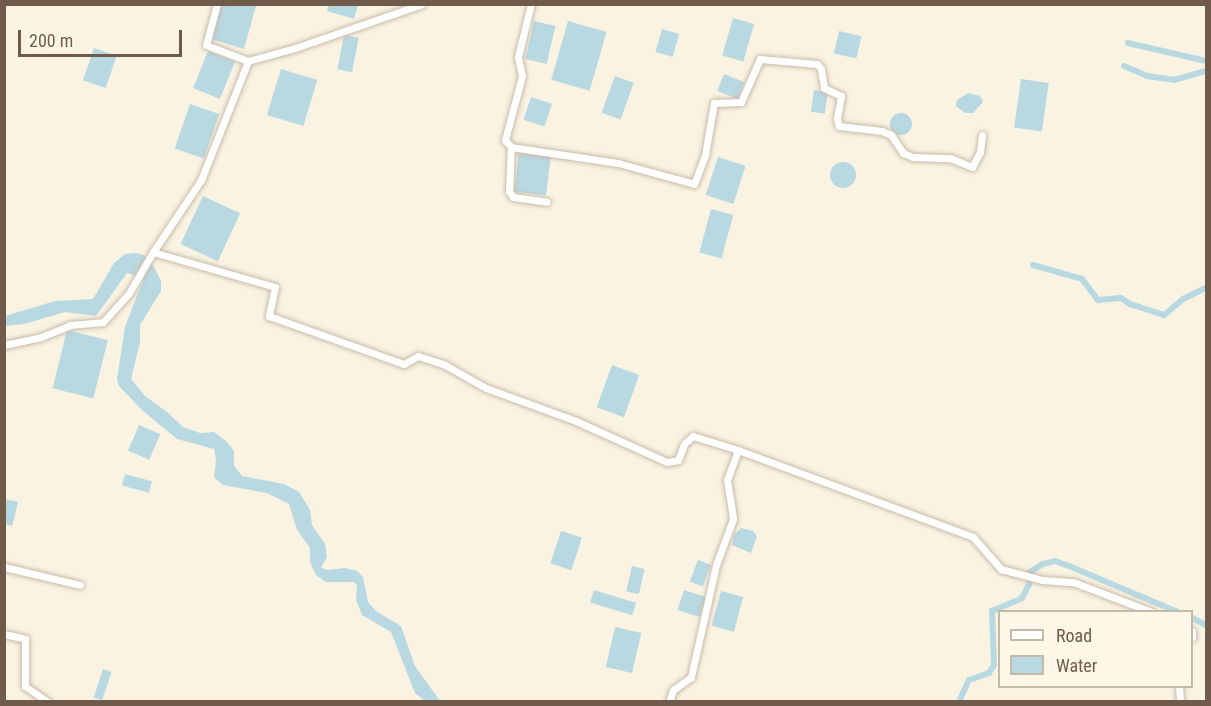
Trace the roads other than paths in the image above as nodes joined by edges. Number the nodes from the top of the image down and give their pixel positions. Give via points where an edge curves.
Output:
1 (217, 4) edge
2 (422, 4) edge
3 (531, 4) edge
4 (248, 61) junction
5 (982, 135) dead end
6 (511, 147) junction
7 (547, 202) dead end
8 (153, 252) junction
9 (4, 345) edge
10 (738, 450) junction
11 (5, 569) edge
12 (80, 585) dead end
13 (1147, 610) edge
14 (4, 634) edge
15 (48, 702) edge
16 (669, 702) edge

1 - 4 street via 206,45
2 - 4 street
3 - 6 street via 518,57 522,76 505,140
4 - 8 street via 201,180
5 - 6 street via 980,152 972,167 950,158 912,157 882,131 839,126 841,96 824,87 817,64 760,59 741,102 714,103 705,155 694,183 618,163
6 - 7 street via 509,191 513,197
8 - 9 street via 129,293 103,322 70,325 41,337
8 - 10 street via 276,287 268,316 404,364 418,356 445,365 486,388 576,421 667,462 678,460 684,444 693,436
10 - 13 street via 973,537 1001,569 1042,580 1074,582
10 - 16 street via 727,480 733,519 717,565 691,677 673,690
11 - 12 street
14 - 15 street via 25,639 25,686

